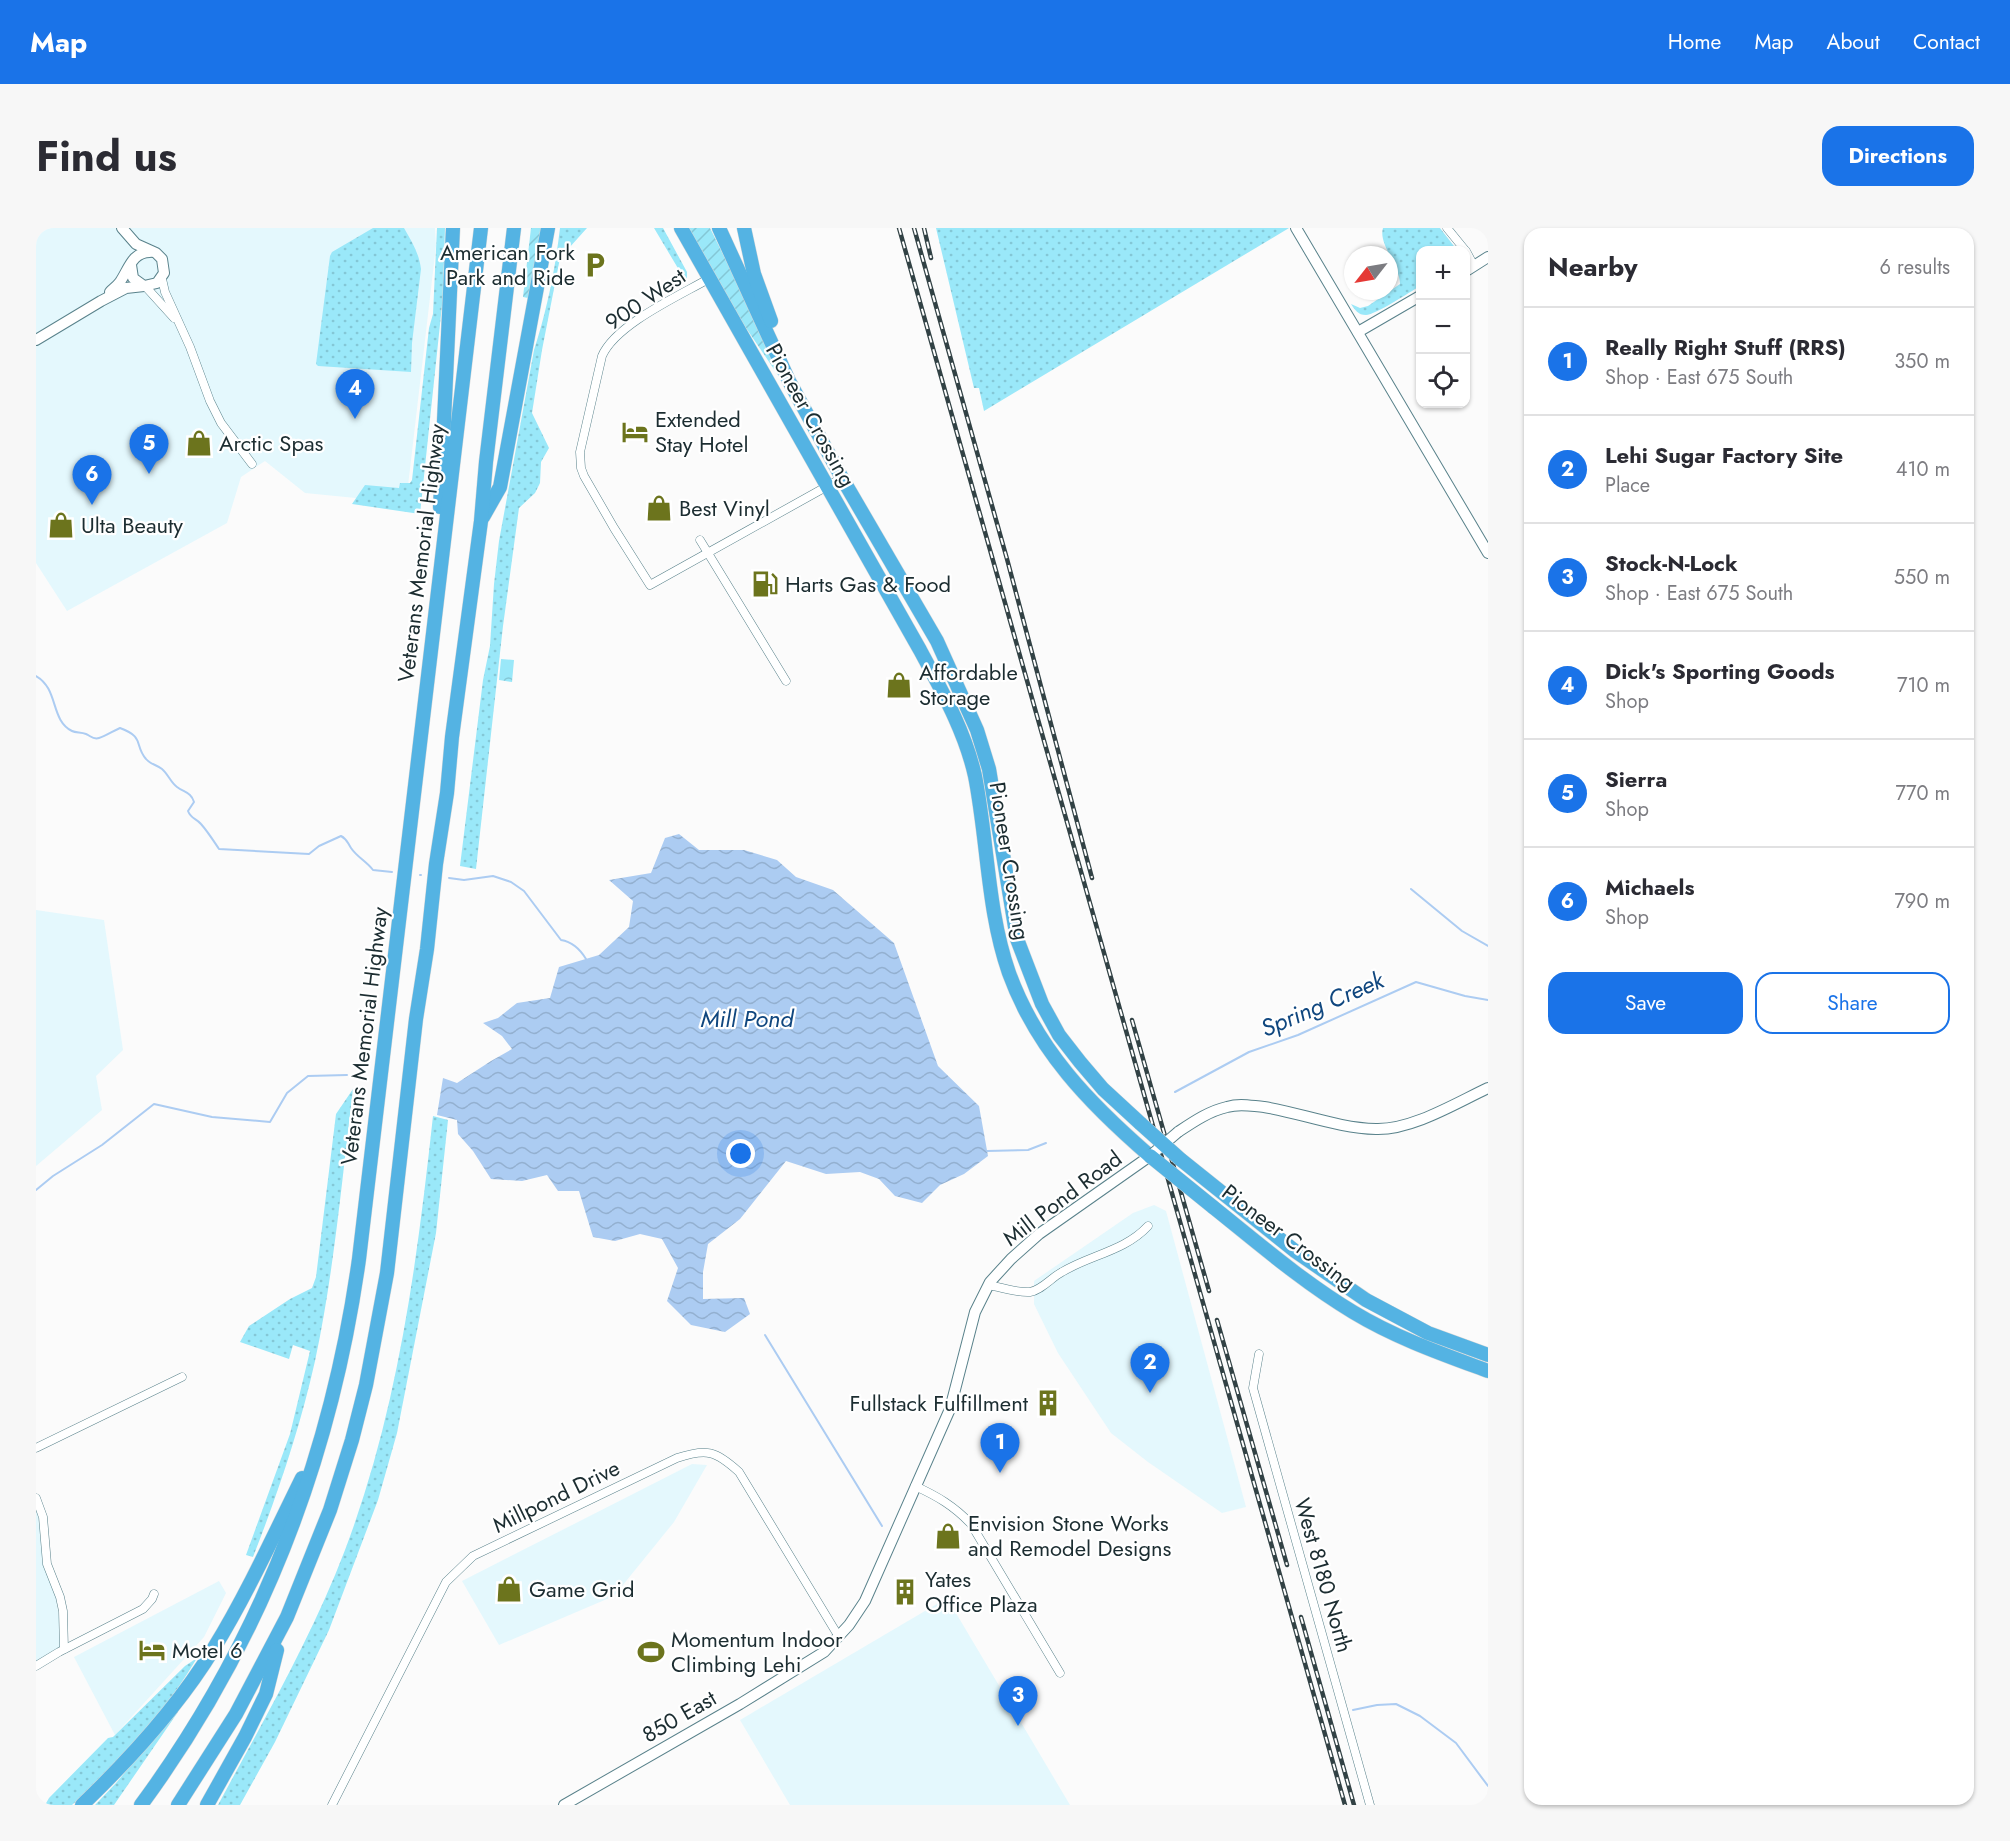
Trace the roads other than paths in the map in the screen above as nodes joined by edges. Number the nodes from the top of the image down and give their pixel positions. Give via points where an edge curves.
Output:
1 (122, 228) edge
2 (453, 228) edge
3 (481, 228) edge
4 (514, 228) edge
5 (548, 228) edge
6 (555, 228) edge
7 (681, 228) edge
8 (719, 228) edge
9 (744, 228) edge
10 (1296, 228) edge
11 (1447, 228) edge
12 (1461, 246) edge
13 (150, 252) junction
14 (1488, 257) edge
15 (131, 264) junction
16 (1470, 268) edge
17 (710, 278) junction
18 (162, 279) junction
19 (145, 286) junction
20 (1416, 298) edge
21 (101, 301) junction
22 (532, 314) junction
23 (180, 326) junction
24 (1358, 332) junction
25 (36, 340) edge
26 (252, 464) dead end
27 (842, 478) junction
28 (827, 487) junction
29 (481, 521) junction
30 (700, 540) dead end
31 (706, 552) junction
32 (1488, 553) edge
33 (432, 644) junction
34 (786, 681) dead end
35 (1488, 1088) edge
36 (1164, 1144) junction
37 (1150, 1156) junction
38 (1148, 1226) dead end
39 (989, 1286) junction
40 (1259, 1354) dead end
41 (1488, 1355) edge
42 (1488, 1371) edge
43 (182, 1377) dead end
44 (322, 1438) junction
45 (36, 1448) edge
46 (915, 1486) junction
47 (36, 1498) edge
48 (154, 1594) dead end
49 (287, 1617) junction
50 (839, 1637) junction
51 (64, 1649) junction
52 (36, 1666) edge
53 (1060, 1673) dead end
54 (82, 1805) edge
55 (141, 1805) edge
56 (178, 1805) edge
57 (207, 1805) edge
58 (332, 1805) edge
59 (564, 1805) edge
60 (1370, 1805) edge

1 - 13 street via 136,244
1 - 15 street
2 - 33 highway
3 - 33 highway, Veterans Memorial Highway
4 - 29 highway
5 - 22 highway
6 - 22 highway via 542,293
7 - 17 highway, Pioneer Crossing
8 - 27 highway, Pioneer Crossing via 779,361
9 - 27 highway via 766,309 834,447
10 - 24 street
11 - 12 street
13 - 15 street via 138,254
13 - 18 street via 162,259
14 - 16 street
15 - 19 street via 133,278
15 - 21 street
17 - 28 highway, Pioneer Crossing
17 - 31 street, 900 West via 652,311 610,344 602,356 579,458 584,476 650,585
18 - 19 street
18 - 23 street
19 - 21 street via 126,288
19 - 23 street
20 - 24 street
21 - 25 street
22 - 29 highway via 500,487
23 - 26 street via 221,423
24 - 32 street
27 - 28 street
27 - 36 highway, Pioneer Crossing, bridge via 936,641 977,730 989,769 1017,939 1042,1004 1059,1035 1103,1089
28 - 31 street
28 - 37 highway, Pioneer Crossing via 920,650 963,737 981,811 1000,942 1026,1012 1067,1074 1092,1103
29 - 49 highway via 380,1315 343,1470
30 - 31 street
31 - 34 street
33 - 44 highway, Veterans Memorial Highway via 355,1287
35 - 36 street, Mill Pond Road, bridge via 1411,1124 1378,1129 1242,1104 1206,1115
36 - 37 street, Mill Pond Road, bridge
36 - 41 highway, Pioneer Crossing, bridge via 1295,1251 1366,1300 1428,1333
37 - 39 street, Mill Pond Road via 1039,1234 1011,1258
37 - 42 highway, Pioneer Crossing, bridge via 1282,1263 1353,1312 1416,1345
38 - 39 street via 1116,1249 1065,1269 1037,1290
39 - 46 street, Mill Pond Road via 975,1312 950,1409
40 - 60 street, West 8180 North via 1253,1388
43 - 45 street
44 - 54 highway via 213,1650 172,1708 124,1765
44 - 55 highway, Veterans Memorial Highway via 289,1537 256,1614 202,1715
46 - 50 street, Mill Pond Road via 865,1600
46 - 53 street via 942,1498 970,1524
47 - 51 street via 43,1517 47,1564 63,1611
48 - 51 street via 143,1609
49 - 56 highway via 236,1714
49 - 57 highway via 266,1694
50 - 58 street, Millpond Drive via 739,1472 713,1453 698,1451 473,1556 458,1569 446,1582
50 - 59 street, 850 East via 824,1652 740,1704
51 - 52 street

